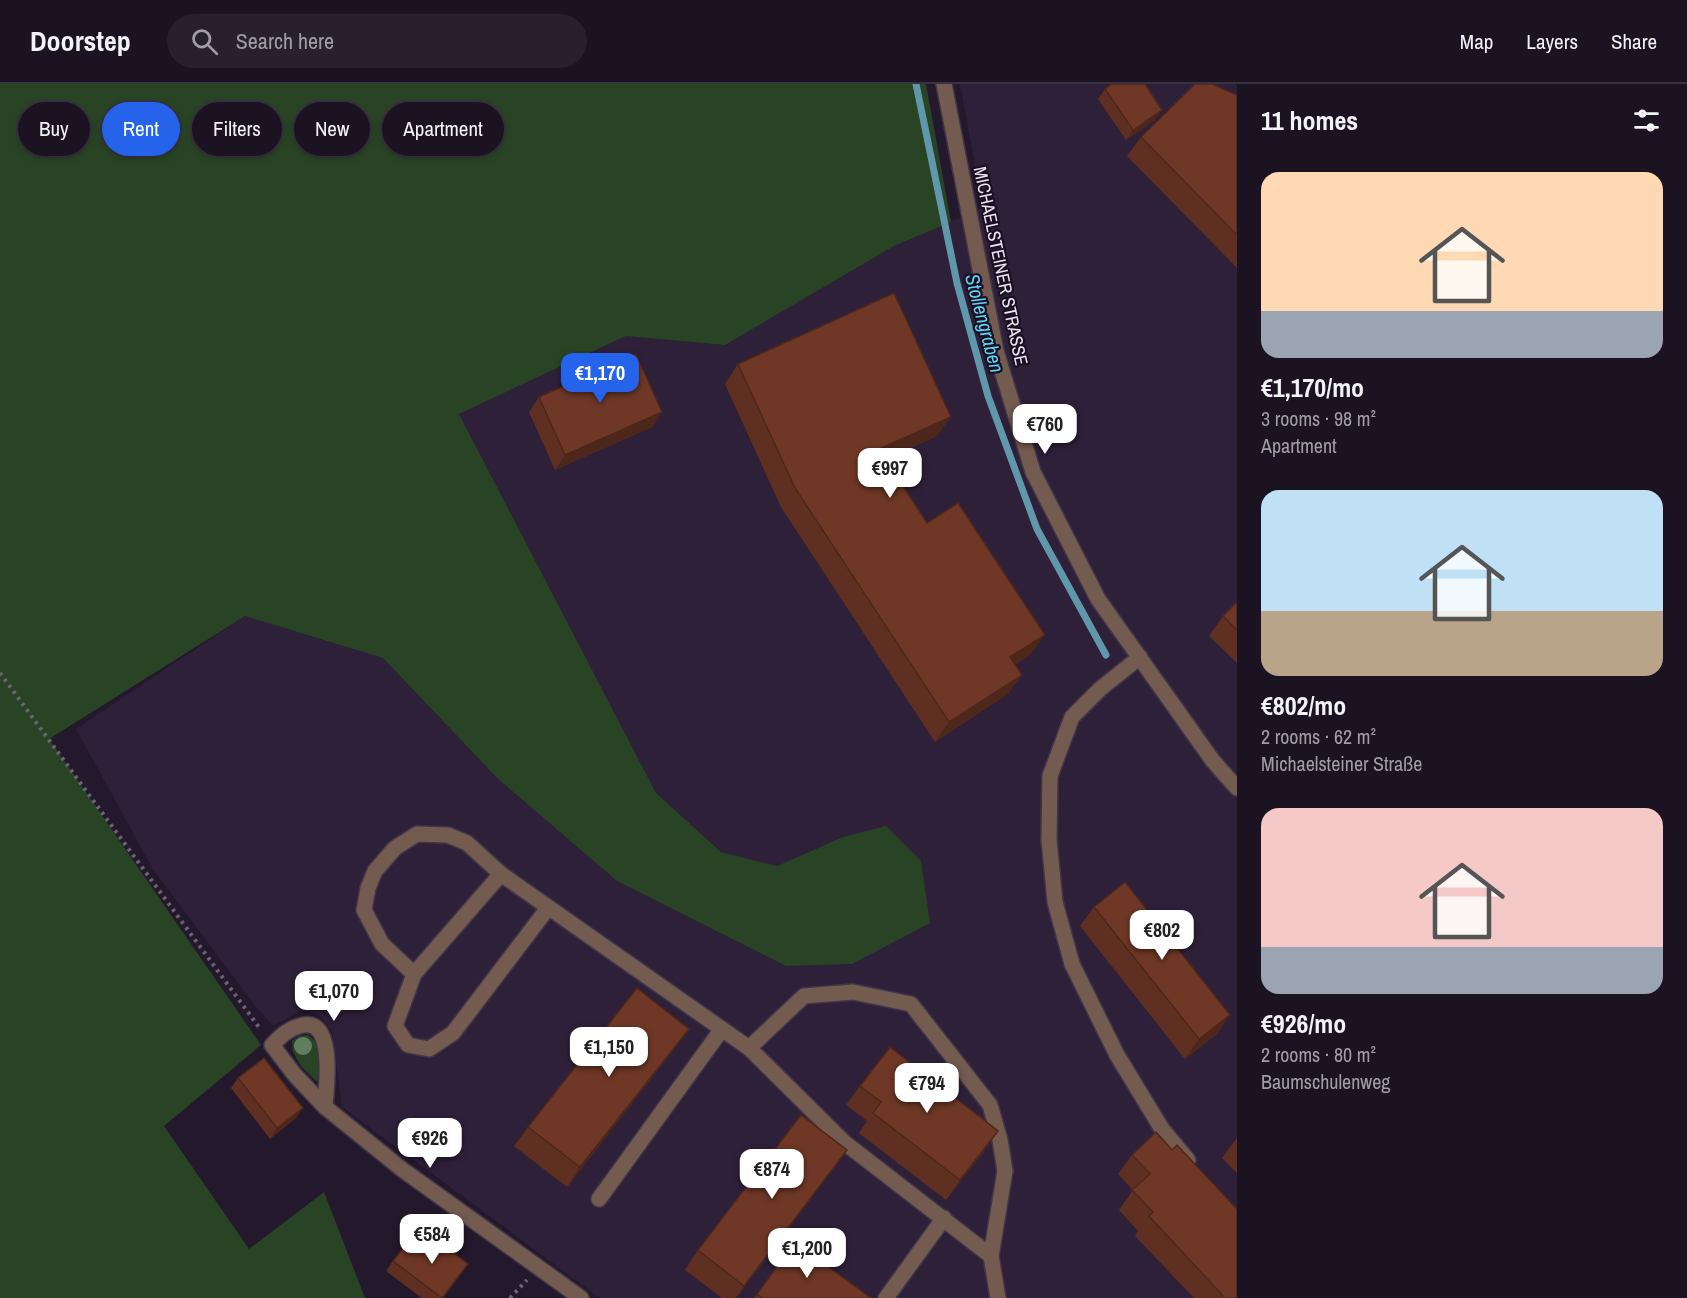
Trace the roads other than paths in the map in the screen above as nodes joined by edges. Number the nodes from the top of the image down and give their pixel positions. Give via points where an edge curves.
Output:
1 (944, 84) edge
2 (1140, 657) junction
3 (1237, 788) edge
4 (501, 874) junction
5 (548, 908) junction
6 (414, 974) junction
7 (722, 1029) junction
8 (749, 1048) junction
9 (325, 1107) junction
10 (1200, 1173) edge
11 (599, 1199) dead end
12 (944, 1218) junction
13 (991, 1256) junction
14 (581, 1298) edge
15 (886, 1298) edge
16 (998, 1298) edge

1 - 2 street, MICHAELSTEINER STRASSE via 996,351 1033,472 1098,599
2 - 3 street, MICHAELSTEINER STRASSE
2 - 10 street via 1072,717 1050,776 1049,840 1055,902 1072,964 1117,1055 1162,1130
4 - 5 street
4 - 6 street
4 - 6 street via 467,843 448,836 417,834 388,856 375,871 364,910 382,945
5 - 6 street via 453,1033 429,1049 408,1045 395,1026
5 - 7 street
7 - 8 street
7 - 11 street
8 - 12 street via 845,1143
8 - 13 street via 804,996 853,992 911,1004 990,1106 1005,1171
9 - 9 street via 272,1045 292,1027 308,1024 319,1029 326,1044
9 - 14 street via 403,1170
12 - 13 street
12 - 15 street
13 - 16 street

